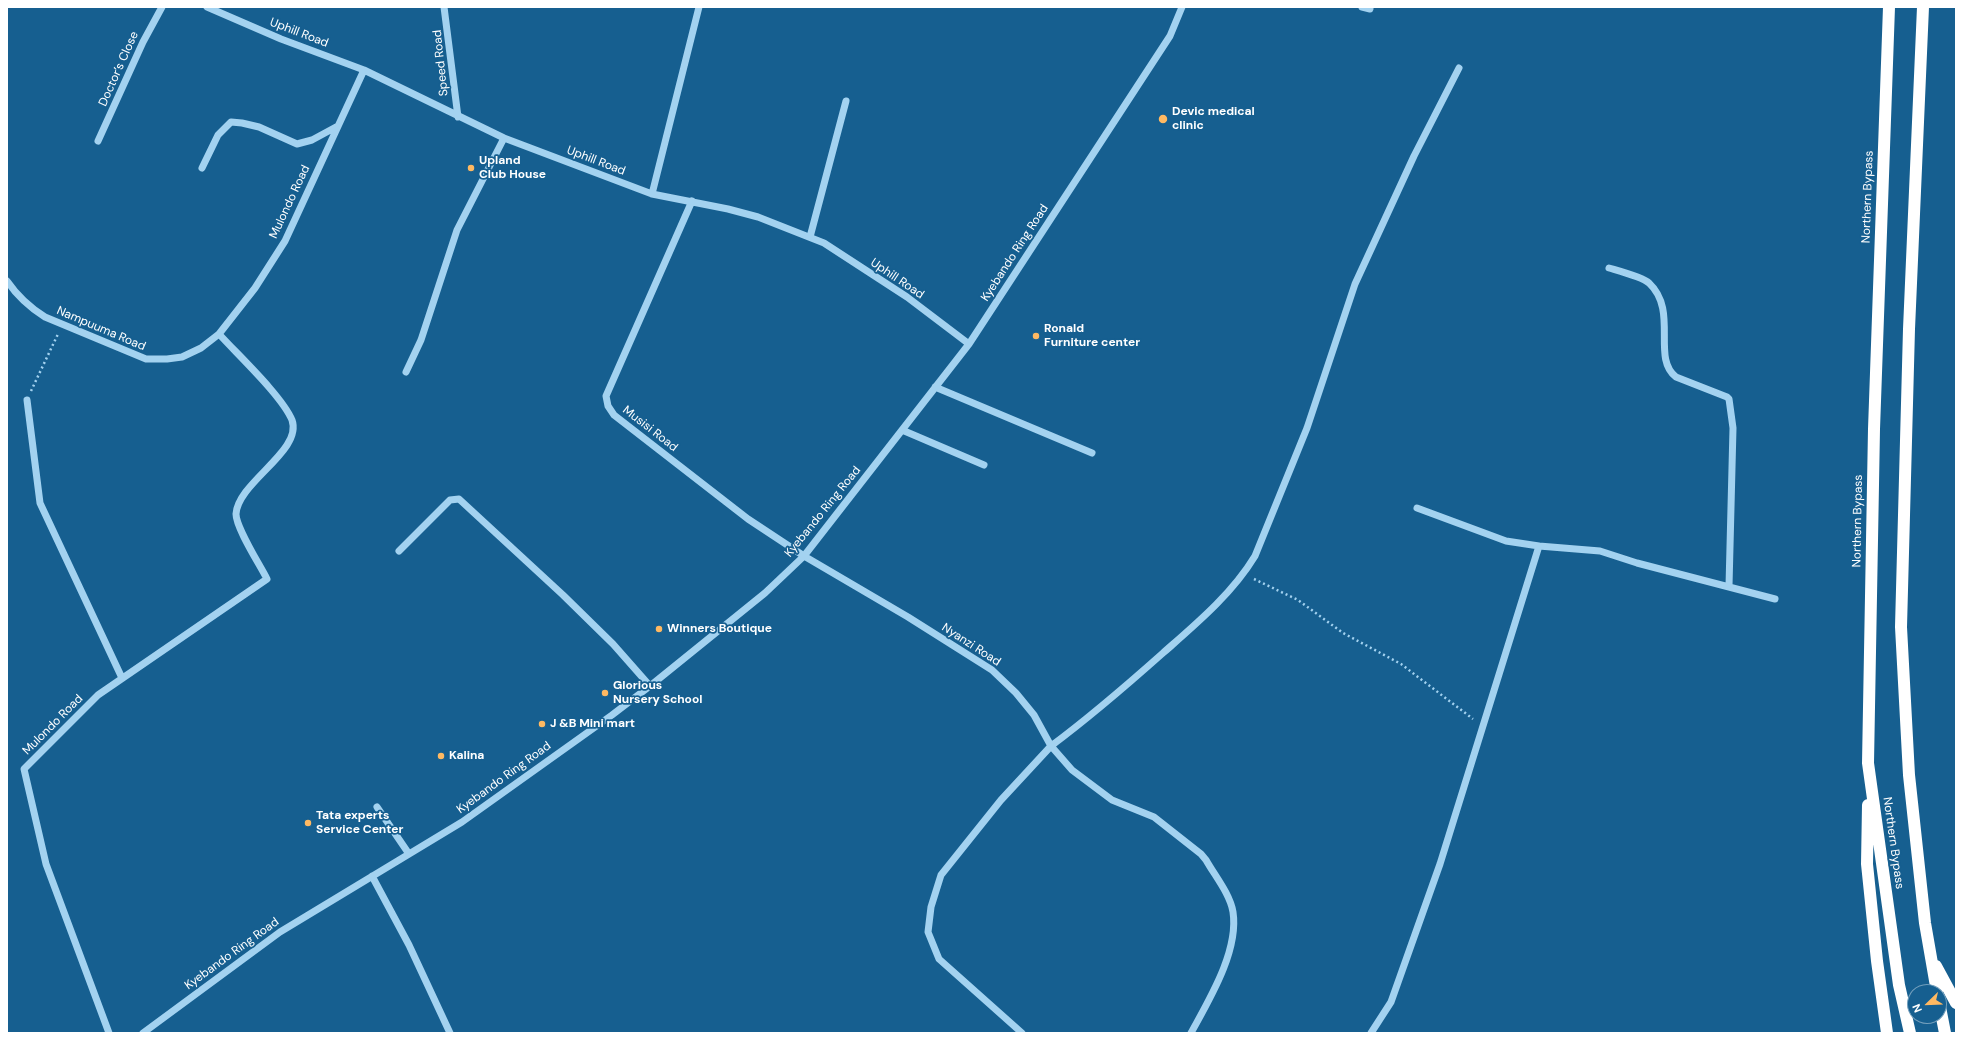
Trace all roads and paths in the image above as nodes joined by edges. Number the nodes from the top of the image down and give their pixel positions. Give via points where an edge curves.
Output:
1 (162, 7) edge
2 (207, 7) edge
3 (444, 7) edge
4 (699, 7) edge
5 (1182, 7) edge
6 (1362, 7) edge
7 (1889, 7) edge
8 (1923, 7) edge
9 (1370, 9) dead end
10 (1459, 68) dead end
11 (364, 70) junction
12 (846, 101) dead end
13 (458, 117) junction
14 (336, 127) junction
15 (504, 138) junction
16 (98, 142) dead end
17 (202, 168) dead end
18 (652, 194) junction
19 (692, 201) junction
20 (810, 237) junction
21 (1609, 268) dead end
22 (7, 282) edge
23 (63, 324) junction
24 (219, 334) junction
25 (969, 344) junction
26 (406, 372) dead end
27 (935, 387) junction
28 (27, 400) joint
29 (902, 430) junction
30 (1092, 453) dead end
31 (984, 465) dead end
32 (1417, 508) dead end
33 (1539, 546) junction
34 (399, 551) dead end
35 (804, 556) junction
36 (1244, 574) junction
37 (1729, 586) junction
38 (1775, 599) dead end
39 (122, 678) junction
40 (650, 686) junction
41 (1485, 724) junction
42 (1051, 746) junction
43 (1868, 763) junction
44 (377, 806) dead end
45 (409, 854) junction
46 (372, 876) junction
47 (1931, 956) junction
48 (1936, 984) edge
49 (1956, 1003) edge
50 (109, 1033) edge
51 (143, 1033) edge
52 (450, 1033) edge
53 (1022, 1033) edge
54 (1191, 1033) edge
55 (1371, 1033) edge
56 (1887, 1033) edge
57 (1910, 1033) edge

1 - 16 street, Doctor’s Close via 143,42
2 - 11 street, Uphill Road via 281,39
3 - 13 street, Speed Road
4 - 18 street
5 - 25 street, Kyebando Ring Road via 1170,36
6 - 9 street
7 - 43 highway, Northern Bypass via 1874,429
8 - 47 highway, Northern Bypass via 1909,329 1901,626 1908,775
10 - 36 street via 1354,284 1307,428 1255,556
11 - 13 street, Uphill Road
11 - 14 street, Mulondo Road
12 - 20 street
13 - 15 street, Uphill Road
14 - 17 street via 312,140 297,144 259,127 232,122 218,135
14 - 24 street, Mulondo Road via 285,241 255,288
15 - 18 street, Uphill Road
15 - 26 street via 457,230 421,340
18 - 19 street, Uphill Road
19 - 20 street, Uphill Road via 758,217
19 - 35 street, Musisi Road via 618,365 606,396 608,406 614,415 748,519
20 - 25 street, Uphill Road via 824,243 907,297
21 - 37 street via 1648,282 1659,294 1665,311 1665,352 1670,372 1676,377 1727,396 1729,399 1733,428
22 - 23 street, Nampuuma Road via 30,308
23 - 24 street, Nampuuma Road via 146,359 182,357 201,348
23 - 28 path
24 - 39 street, Mulondo Road via 286,409 292,422 291,436 283,450 239,500 236,514 239,527 267,579
25 - 27 street, Kyebando Ring Road
27 - 29 street, Kyebando Ring Road
27 - 30 street
28 - 39 street via 40,503
29 - 31 street
29 - 35 street, Kyebando Ring Road
32 - 33 street via 1506,541
33 - 37 street via 1600,551 1637,564
33 - 41 street
34 - 40 street via 450,500 459,499 586,617
35 - 40 street, Kyebando Ring Road via 765,593
35 - 42 street, Nyanzi Road via 992,670 1016,693
36 - 41 path via 1298,600 1343,633 1401,664 1469,717
36 - 42 street via 1200,621
37 - 38 street
39 - 50 street, Mulondo Road via 98,695 24,769 46,864
40 - 45 street, Kyebando Ring Road via 462,822
41 - 55 street via 1414,938 1390,1002
42 - 53 street via 1001,800 941,875 931,907 928,932 939,959
42 - 54 street, Nyanzi Road via 1072,770 1112,800 1154,817 1201,854 1229,901 1233,912 1232,939 1213,994
43 - 56 highway via 1867,864
43 - 57 highway, Northern Bypass via 1899,985
44 - 45 street
45 - 46 street, Kyebando Ring Road
46 - 51 street, Kyebando Ring Road via 280,932
46 - 52 street via 409,944
47 - 48 highway, Northern Bypass
47 - 49 highway

